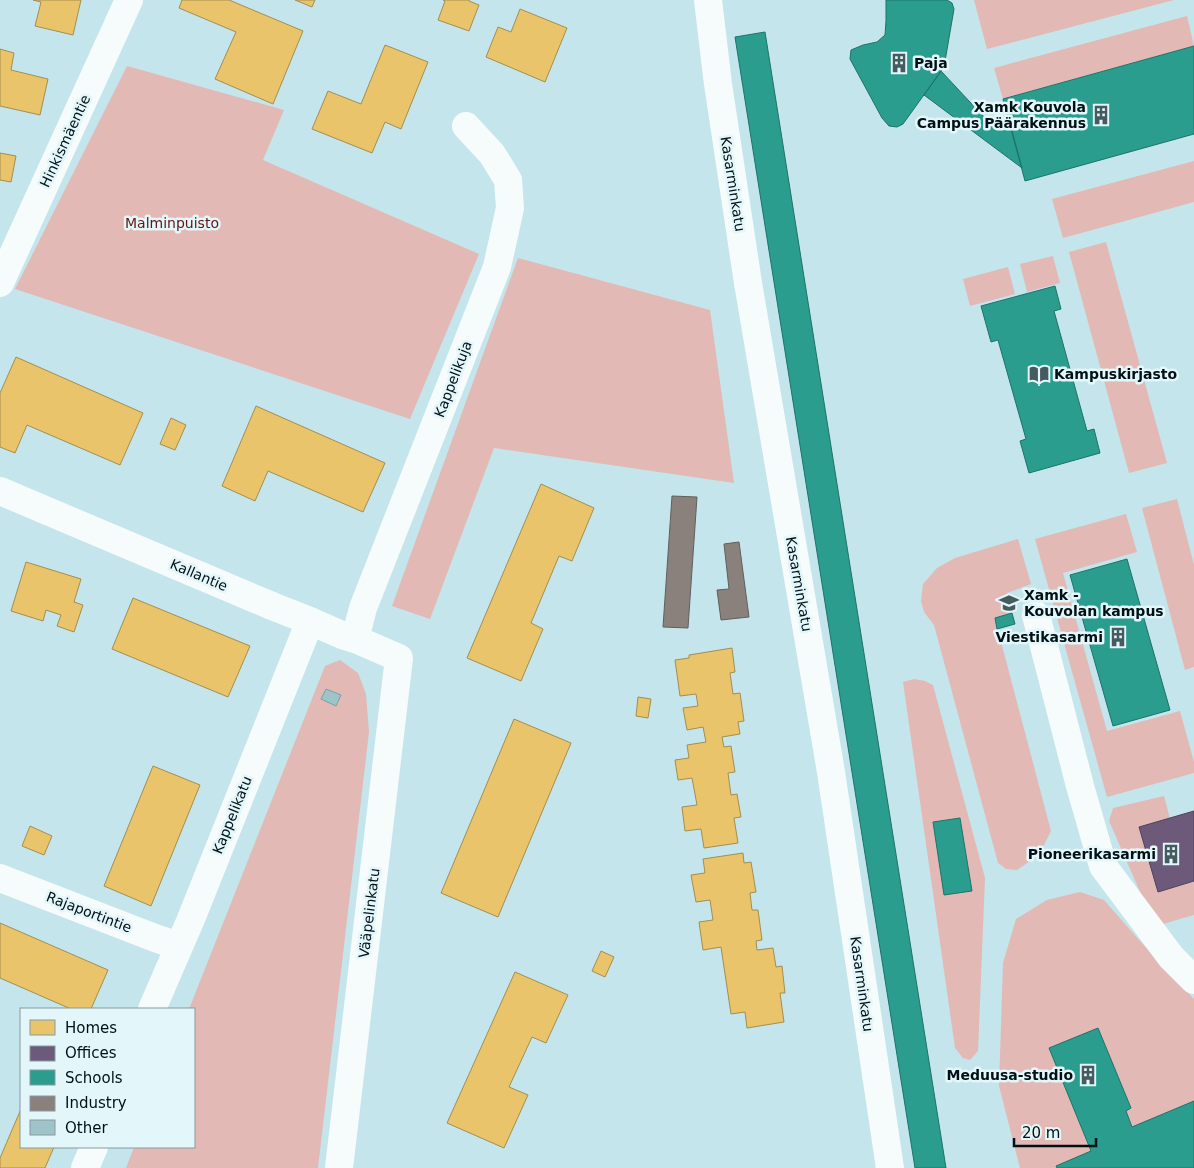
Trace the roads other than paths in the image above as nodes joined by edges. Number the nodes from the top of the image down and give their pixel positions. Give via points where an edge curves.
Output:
1 (129, 0) edge
2 (708, 0) edge
3 (466, 126) dead end
4 (0, 282) edge
5 (0, 491) edge
6 (1036, 615) dead end
7 (310, 620) junction
8 (355, 638) junction
9 (399, 658) joint
10 (0, 878) edge
11 (179, 946) junction
12 (1194, 980) edge
13 (152, 1008) edge
14 (94, 1148) edge
15 (85, 1168) edge
16 (339, 1168) edge
17 (890, 1168) edge

1 - 4 street, Hinkismäentie
2 - 17 street, Kasarminkatu via 747,274 831,772
3 - 8 street, Kappelikuja via 492,154 508,180 510,208 496,267 367,599
5 - 7 street, Kallantie
6 - 12 street via 1103,866 1171,957
7 - 8 street, Kallantie
7 - 11 street, Kappelikatu
8 - 9 street, Kallantie
9 - 16 street, Vääpelinkatu
10 - 11 street, Rajaportintie
11 - 13 street, Kappelikatu
14 - 15 street

